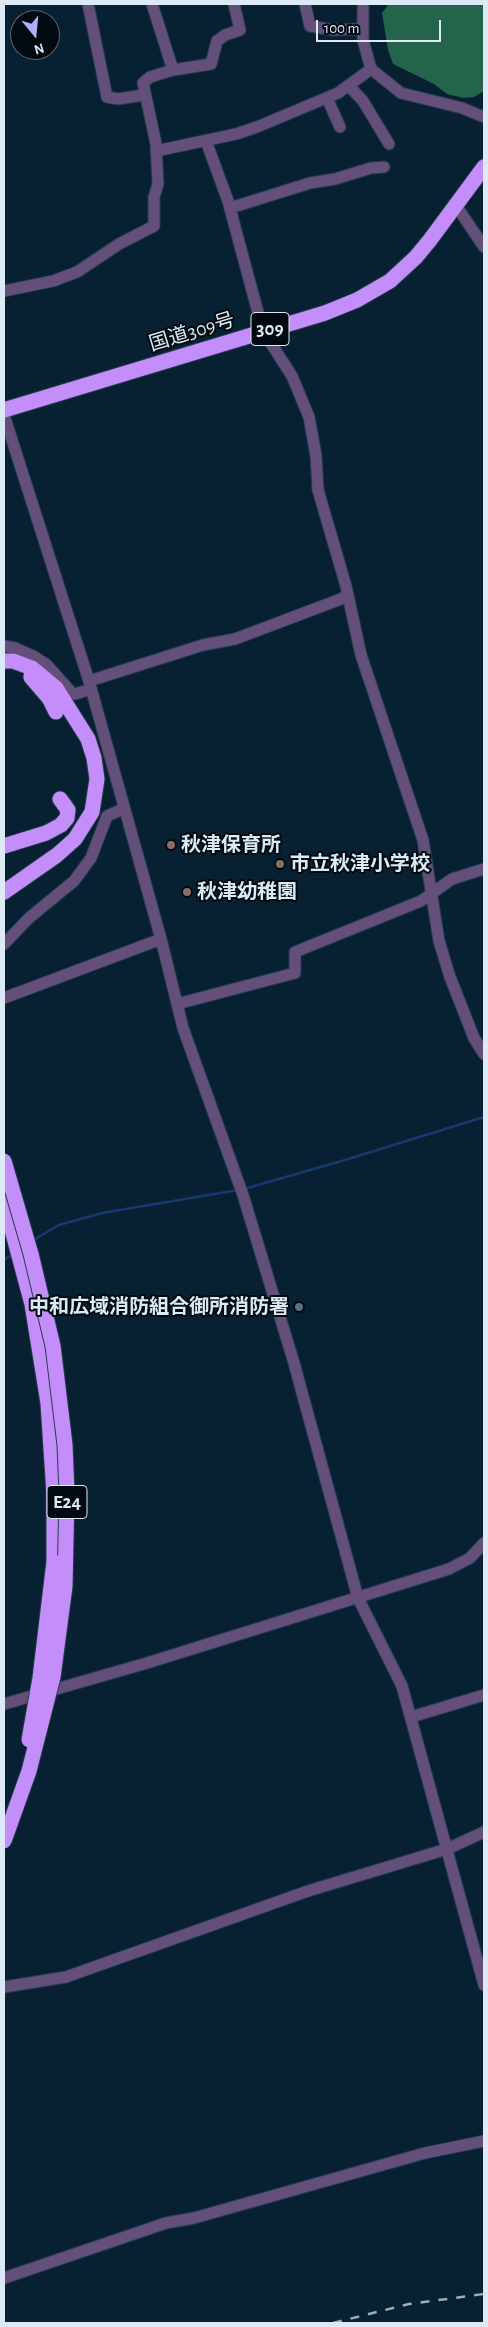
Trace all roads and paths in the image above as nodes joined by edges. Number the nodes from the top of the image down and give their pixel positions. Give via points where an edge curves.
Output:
1 (88, 4) edge
2 (152, 4) edge
3 (234, 4) edge
4 (305, 4) edge
5 (363, 4) edge
6 (361, 29) junction
7 (371, 69) junction
8 (173, 70) junction
9 (349, 86) junction
10 (144, 95) junction
11 (327, 98) junction
12 (484, 117) edge
13 (340, 127) dead end
14 (206, 141) junction
15 (389, 144) dead end
16 (156, 151) junction
17 (384, 167) dead end
18 (484, 167) edge
19 (455, 204) junction
20 (230, 208) junction
21 (484, 247) edge
22 (4, 291) edge
23 (263, 331) junction
24 (4, 410) edge
25 (4, 415) edge
26 (348, 595) junction
27 (4, 646) edge
28 (4, 662) edge
29 (90, 685) junction
30 (56, 712) dead end
31 (123, 809) junction
32 (4, 846) edge
33 (57, 855) junction
34 (484, 870) edge
35 (4, 892) edge
36 (432, 893) junction
37 (161, 939) junction
38 (4, 944) edge
39 (4, 998) edge
40 (177, 1004) junction
41 (484, 1054) edge
42 (4, 1161) edge
43 (4, 1200) edge
44 (4, 1214) edge
45 (22, 1267) junction
46 (484, 1543) edge
47 (358, 1598) junction
48 (484, 1695) edge
49 (4, 1704) edge
50 (411, 1717) junction
51 (484, 1832) edge
52 (4, 1835) edge
53 (4, 1841) edge
54 (447, 1849) junction
55 (484, 1985) edge
56 (4, 1987) edge
57 (484, 2141) edge
58 (4, 2278) edge

1 - 10 street via 107,97 118,99
2 - 8 street
3 - 8 street via 240,30 217,41 211,64
4 - 6 street via 310,26 333,30
5 - 6 street
6 - 7 street
7 - 9 street
7 - 12 street via 401,93 462,108
8 - 10 street via 143,83
9 - 11 street
9 - 15 street via 363,101
10 - 16 street
11 - 13 street
11 - 14 street via 257,127
14 - 16 street
14 - 20 street
16 - 22 street via 158,184 154,197 153,228 119,244 77,272 53,281
17 - 20 street via 310,183
18 - 19 highway, 国道309号 / 309
19 - 21 street
19 - 23 highway, 国道309号 / 309 via 430,240 390,281 342,306
20 - 23 street
23 - 24 highway, 国道309号 / 309
23 - 26 street via 292,376 309,417 318,490
25 - 29 street
26 - 29 street via 235,639 203,645
26 - 36 street via 361,655 423,840
27 - 29 street via 40,660 75,694
28 - 30 highway via 36,681
28 - 33 highway via 13,661 32,668 56,688 82,728 94,758 97,785 92,812 81,832
29 - 31 street
31 - 37 street
31 - 38 street via 107,816 91,858 74,881
32 - 33 highway via 46,833 60,825 68,810 60,799 70,807 73,821 68,840
33 - 35 highway
34 - 36 street via 452,879
36 - 40 street via 421,901 295,952 295,973
36 - 41 street via 440,941 455,991
37 - 39 street
37 - 40 street
40 - 47 street via 243,1195 297,1373
42 - 53 highway, E24, bridge via 53,1346 65,1445 67,1493 65,1586 53,1678 29,1772
43 - 45 highway, E24
44 - 45 highway
45 - 52 highway, E24, bridge via 34,1312 48,1403 54,1494 54,1562 32,1723
46 - 47 street via 470,1558 449,1569
47 - 49 street
47 - 50 street via 402,1686
48 - 50 street
50 - 54 street
51 - 54 street
54 - 55 street
54 - 56 street via 308,1891 66,1977
57 - 58 street via 425,2153 166,2223

